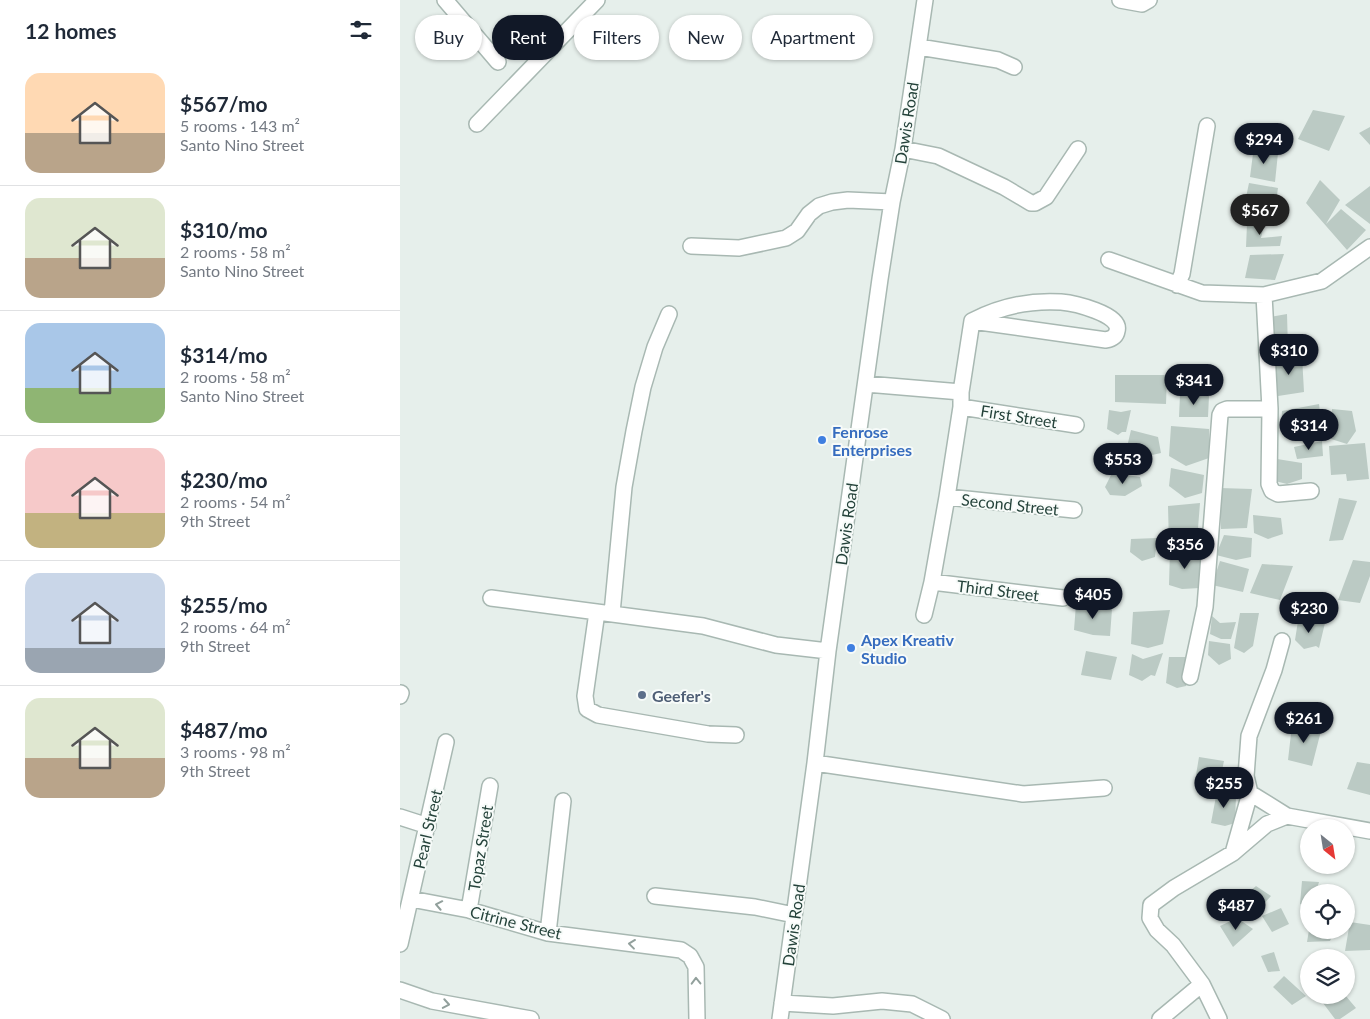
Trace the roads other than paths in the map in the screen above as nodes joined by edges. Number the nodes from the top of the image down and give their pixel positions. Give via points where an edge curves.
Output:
1 (445, 0) edge
2 (597, 0) edge
3 (925, 0) edge
4 (1120, 0) edge
5 (1148, 0) edge
6 (918, 47) junction
7 (498, 62) dead end
8 (1014, 67) dead end
9 (477, 124) dead end
10 (1207, 126) dead end
11 (903, 149) junction
12 (1078, 149) dead end
13 (892, 202) junction
14 (691, 246) dead end
15 (1370, 247) edge
16 (1109, 260) dead end
17 (1178, 285) junction
18 (1264, 295) junction
19 (669, 314) dead end
20 (972, 321) junction
21 (866, 384) junction
22 (961, 392) junction
23 (961, 407) junction
24 (1270, 409) junction
25 (1076, 425) dead end
26 (1311, 491) dead end
27 (947, 497) junction
28 (1074, 510) dead end
29 (932, 582) junction
30 (491, 598) dead end
31 (1064, 598) dead end
32 (604, 612) junction
33 (924, 615) dead end
34 (1282, 641) dead end
35 (828, 651) junction
36 (1190, 677) dead end
37 (736, 735) dead end
38 (446, 742) dead end
39 (815, 764) junction
40 (490, 786) dead end
41 (1104, 788) dead end
42 (1250, 793) junction
43 (563, 801) dead end
44 (1287, 816) junction
45 (400, 817) edge
46 (428, 826) junction
47 (1370, 831) edge
48 (1233, 853) junction
49 (656, 896) dead end
50 (411, 899) junction
51 (469, 910) junction
52 (794, 915) junction
53 (548, 933) junction
54 (400, 944) edge
55 (1202, 984) junction
56 (400, 990) edge
57 (782, 1003) junction
58 (531, 1019) edge
59 (697, 1019) edge
60 (780, 1019) edge
61 (942, 1019) edge
62 (1160, 1019) edge
63 (1219, 1019) edge

1 - 7 street
2 - 9 street
3 - 6 street, Dawis Road
4 - 5 street via 1142,4
6 - 8 street via 998,60
6 - 11 street, Dawis Road
10 - 17 street
11 - 12 street via 938,156 1031,203 1046,197
11 - 13 street, Dawis Road
13 - 14 street via 832,202 818,206 797,231 786,238 739,248
13 - 21 street, Dawis Road
15 - 18 street via 1322,281
16 - 17 street
17 - 18 street via 1202,293
18 - 24 street
19 - 32 street via 654,347 643,387
20 - 20 street via 1006,307 1060,302 1080,304 1114,319 1117,332 1106,340
20 - 22 street
21 - 22 street
21 - 35 street, Dawis Road
22 - 23 street
23 - 25 street, First Street
23 - 27 street
24 - 26 street via 1268,484 1278,494
24 - 36 street via 1227,409 1220,415 1205,607
27 - 28 street, Second Street
27 - 29 street
29 - 31 street, Third Street
29 - 33 street
30 - 32 street
32 - 35 street via 703,626 776,645
32 - 37 street via 585,696 587,709 598,715 708,734
34 - 42 street via 1249,736 1246,776
35 - 39 street, Dawis Road
38 - 46 street, Pearl Street
39 - 41 street via 1023,794
39 - 52 street, Dawis Road
40 - 51 street, Topaz Street
42 - 44 street
42 - 48 street
43 - 53 street
44 - 47 street
44 - 48 street via 1267,824
45 - 46 street
46 - 50 street, Pearl Street
48 - 55 street via 1151,905 1150,918 1157,930 1173,945
49 - 52 street via 755,907
51 -> 50 street, Citrine Street
50 - 54 street, Pearl Street
51 - 53 street, Citrine Street
52 - 57 street, Dawis Road
59 -> 53 street, Citrine Street via 696,968 690,956 681,950
55 - 62 street
55 - 63 street
56 -> 58 street via 432,1001
57 - 60 street, Dawis Road
57 - 61 street via 833,1006 882,1001 905,1003

